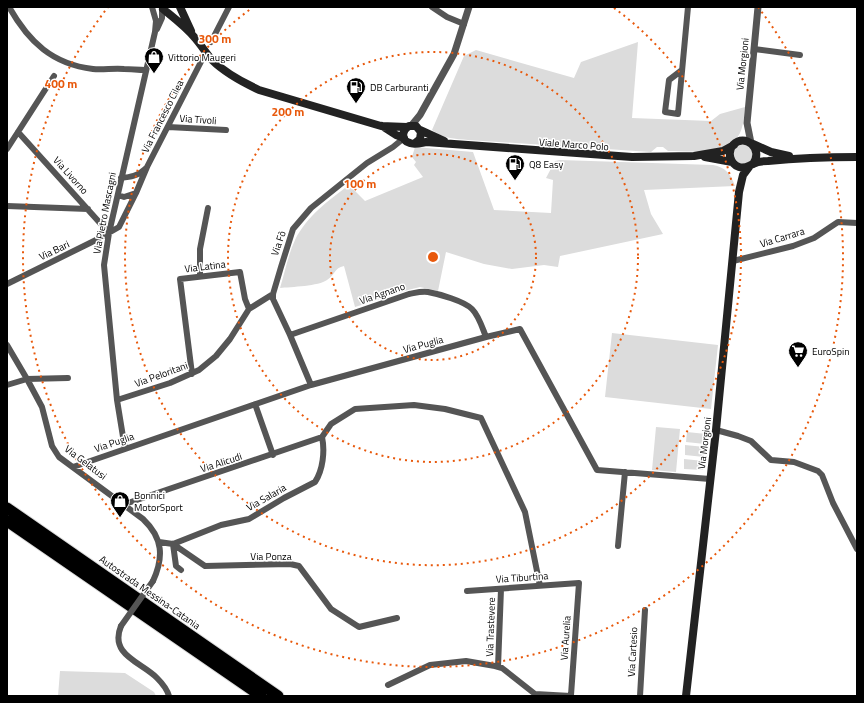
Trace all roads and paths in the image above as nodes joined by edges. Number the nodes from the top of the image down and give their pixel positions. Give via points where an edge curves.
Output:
1 (9, 7) edge
2 (152, 7) edge
3 (180, 7) edge
4 (228, 7) edge
5 (432, 7) edge
6 (469, 7) edge
7 (688, 7) edge
8 (758, 7) edge
9 (163, 8) edge
10 (464, 24) junction
11 (155, 32) junction
12 (194, 38) junction
13 (211, 42) dead end
14 (754, 49) junction
15 (206, 52) junction
16 (800, 54) dead end
17 (145, 70) junction
18 (682, 70) junction
19 (54, 76) dead end
20 (746, 124) junction
21 (381, 126) junction
22 (168, 127) junction
23 (414, 128) junction
24 (226, 130) dead end
25 (18, 132) junction
26 (409, 141) junction
27 (736, 143) junction
28 (452, 144) junction
29 (752, 144) junction
30 (7, 149) edge
31 (694, 156) junction
32 (857, 157) edge
33 (806, 158) junction
34 (733, 163) junction
35 (751, 165) junction
36 (147, 167) junction
37 (121, 178) junction
38 (739, 192) junction
39 (136, 193) junction
40 (118, 195) junction
41 (7, 206) edge
42 (208, 208) dead end
43 (88, 209) junction
44 (857, 223) edge
45 (109, 233) junction
46 (733, 261) junction
47 (200, 276) junction
48 (7, 284) edge
49 (273, 294) junction
50 (249, 309) junction
51 (290, 335) junction
52 (486, 337) junction
53 (7, 345) edge
54 (192, 374) junction
55 (68, 378) dead end
56 (27, 379) junction
57 (7, 385) edge
58 (311, 385) junction
59 (118, 400) junction
60 (255, 404) junction
61 (716, 430) junction
62 (322, 437) junction
63 (125, 449) junction
64 (272, 455) junction
65 (73, 467) junction
66 (625, 472) junction
67 (710, 479) junction
68 (125, 504) junction
69 (7, 508) edge
70 (7, 515) edge
71 (7, 521) edge
72 (159, 542) junction
73 (173, 544) junction
74 (618, 546) dead end
75 (857, 548) edge
76 (180, 570) dead end
77 (579, 583) joint
78 (540, 586) junction
79 (501, 588) junction
80 (467, 591) dead end
81 (645, 610) dead end
82 (397, 618) dead end
83 (498, 667) junction
84 (388, 685) dead end
85 (169, 696) edge
86 (261, 696) edge
87 (271, 696) edge
88 (278, 696) edge
89 (571, 696) edge
90 (640, 696) edge
91 (686, 696) edge

1 - 17 street via 32,41 54,58 68,64 94,69
2 - 11 street via 156,21
3 - 12 main road
4 - 13 street
5 - 10 street
6 - 10 street
7 - 18 street
8 - 14 street, Via Morgioni
9 - 11 street via 162,18
9 - 12 main road
10 - 23 street via 454,54
11 - 17 street, Via Pietro Mascagni
12 - 15 main road
14 - 16 street
14 - 20 street, Via Morgioni
15 - 21 main road via 228,73 259,90
15 - 22 street, Via Francesco Cilea
17 - 37 street, Via Pietro Mascagni
18 - 18 street via 678,114 666,112 669,80
19 - 25 street
20 - 27 street via 742,136
20 - 29 street
21 - 23 main road
21 - 26 main road
22 - 24 street, Via Tivoli
22 - 36 street, Via Francesco Cilea
23 - 26 main road via 404,131
23 - 26 main road via 421,137 418,142
23 - 28 main road
25 - 30 street
25 - 43 street, Via Livorno
26 - 28 main road, Viale Marco Polo
26 - 49 street, Via Fò via 393,147 367,163 310,208 293,229
27 - 29 main road via 743,141
27 - 31 main road via 723,151
27 - 34 main road via 730,153
28 - 31 main road, Viale Marco Polo via 632,157
29 - 33 main road via 784,156
29 - 35 main road via 757,154
31 - 34 main road via 717,158
32 - 33 main road
33 - 35 main road via 766,161
34 - 35 main road via 741,168
34 - 38 main road
35 - 38 main road via 743,175
36 - 37 street via 135,176
36 - 39 street, Via Francesco Cilea
37 - 40 street, Via Pietro Mascagni
38 - 46 main road, Via Morgioni
39 - 40 street
39 - 45 street, Via Bari via 119,227
40 - 45 street, Via Pietro Mascagni
41 - 43 street
42 - 47 street via 200,248
43 - 45 street, Via Livorno
44 - 46 street, Via Carrara via 838,222 814,238 793,246
45 - 48 street, Via Bari
45 - 59 street, Via Pietro Mascagni via 104,265
46 - 61 main road, Via Morgioni
47 - 50 street, Via Latina via 240,272
47 - 54 street, Via Latina via 180,279
49 - 50 street, Via Peloritani
49 - 51 street
50 - 54 street, Via Peloritani via 216,356
51 - 52 street, Via Agnano via 409,294 428,292 470,307
51 - 58 street
52 - 58 street, Via Puglia
52 - 66 street, Via Puglia via 520,329 597,470
53 - 56 street, Via Gelatusi
54 - 59 street, Via Peloritani
55 - 56 street
56 - 57 street
56 - 65 street, Via Gelatusi via 42,407 52,446 59,457
58 - 60 street, Via Puglia
59 - 63 street, Via Pietro Mascagni
60 - 63 street, Via Puglia
60 - 64 street
61 - 67 main road, Via Morgioni
61 - 75 street via 751,441 771,460 794,462 818,471
62 - 64 street, Via Alicudi
62 - 73 street, Via Salaria via 324,451 315,482 249,519 221,525
62 - 78 street via 331,424 355,409 414,406 446,409 481,418 525,512
63 - 65 street, Via Puglia
64 - 68 street, Via Alicudi
65 - 68 street, Via Gelatusi
66 - 67 street, Via Puglia
66 - 74 street
67 - 91 main road, Via Morgioni
68 - 72 street, Via Gelatusi via 150,526
69 - 88 highway, Autostrada Messina-Catania
70 - 87 highway
71 - 86 highway
72 - 73 street, Via Salaria
72 - 85 street, Via Gelatusi, bridge via 158,570 121,626 117,638 122,651 157,677
73 - 76 street via 176,566
73 - 82 street, Via Ponza via 205,566 298,566 331,609 359,627
77 - 78 street, Via Tiburtina
77 - 89 street, Via Aurelia
78 - 79 street, Via Tiburtina
79 - 80 street, Via Tiburtina
79 - 83 street, Via Trastevere
81 - 90 street, Via Cartesio
83 - 84 street via 466,662 430,665
83 - 89 street via 535,694

